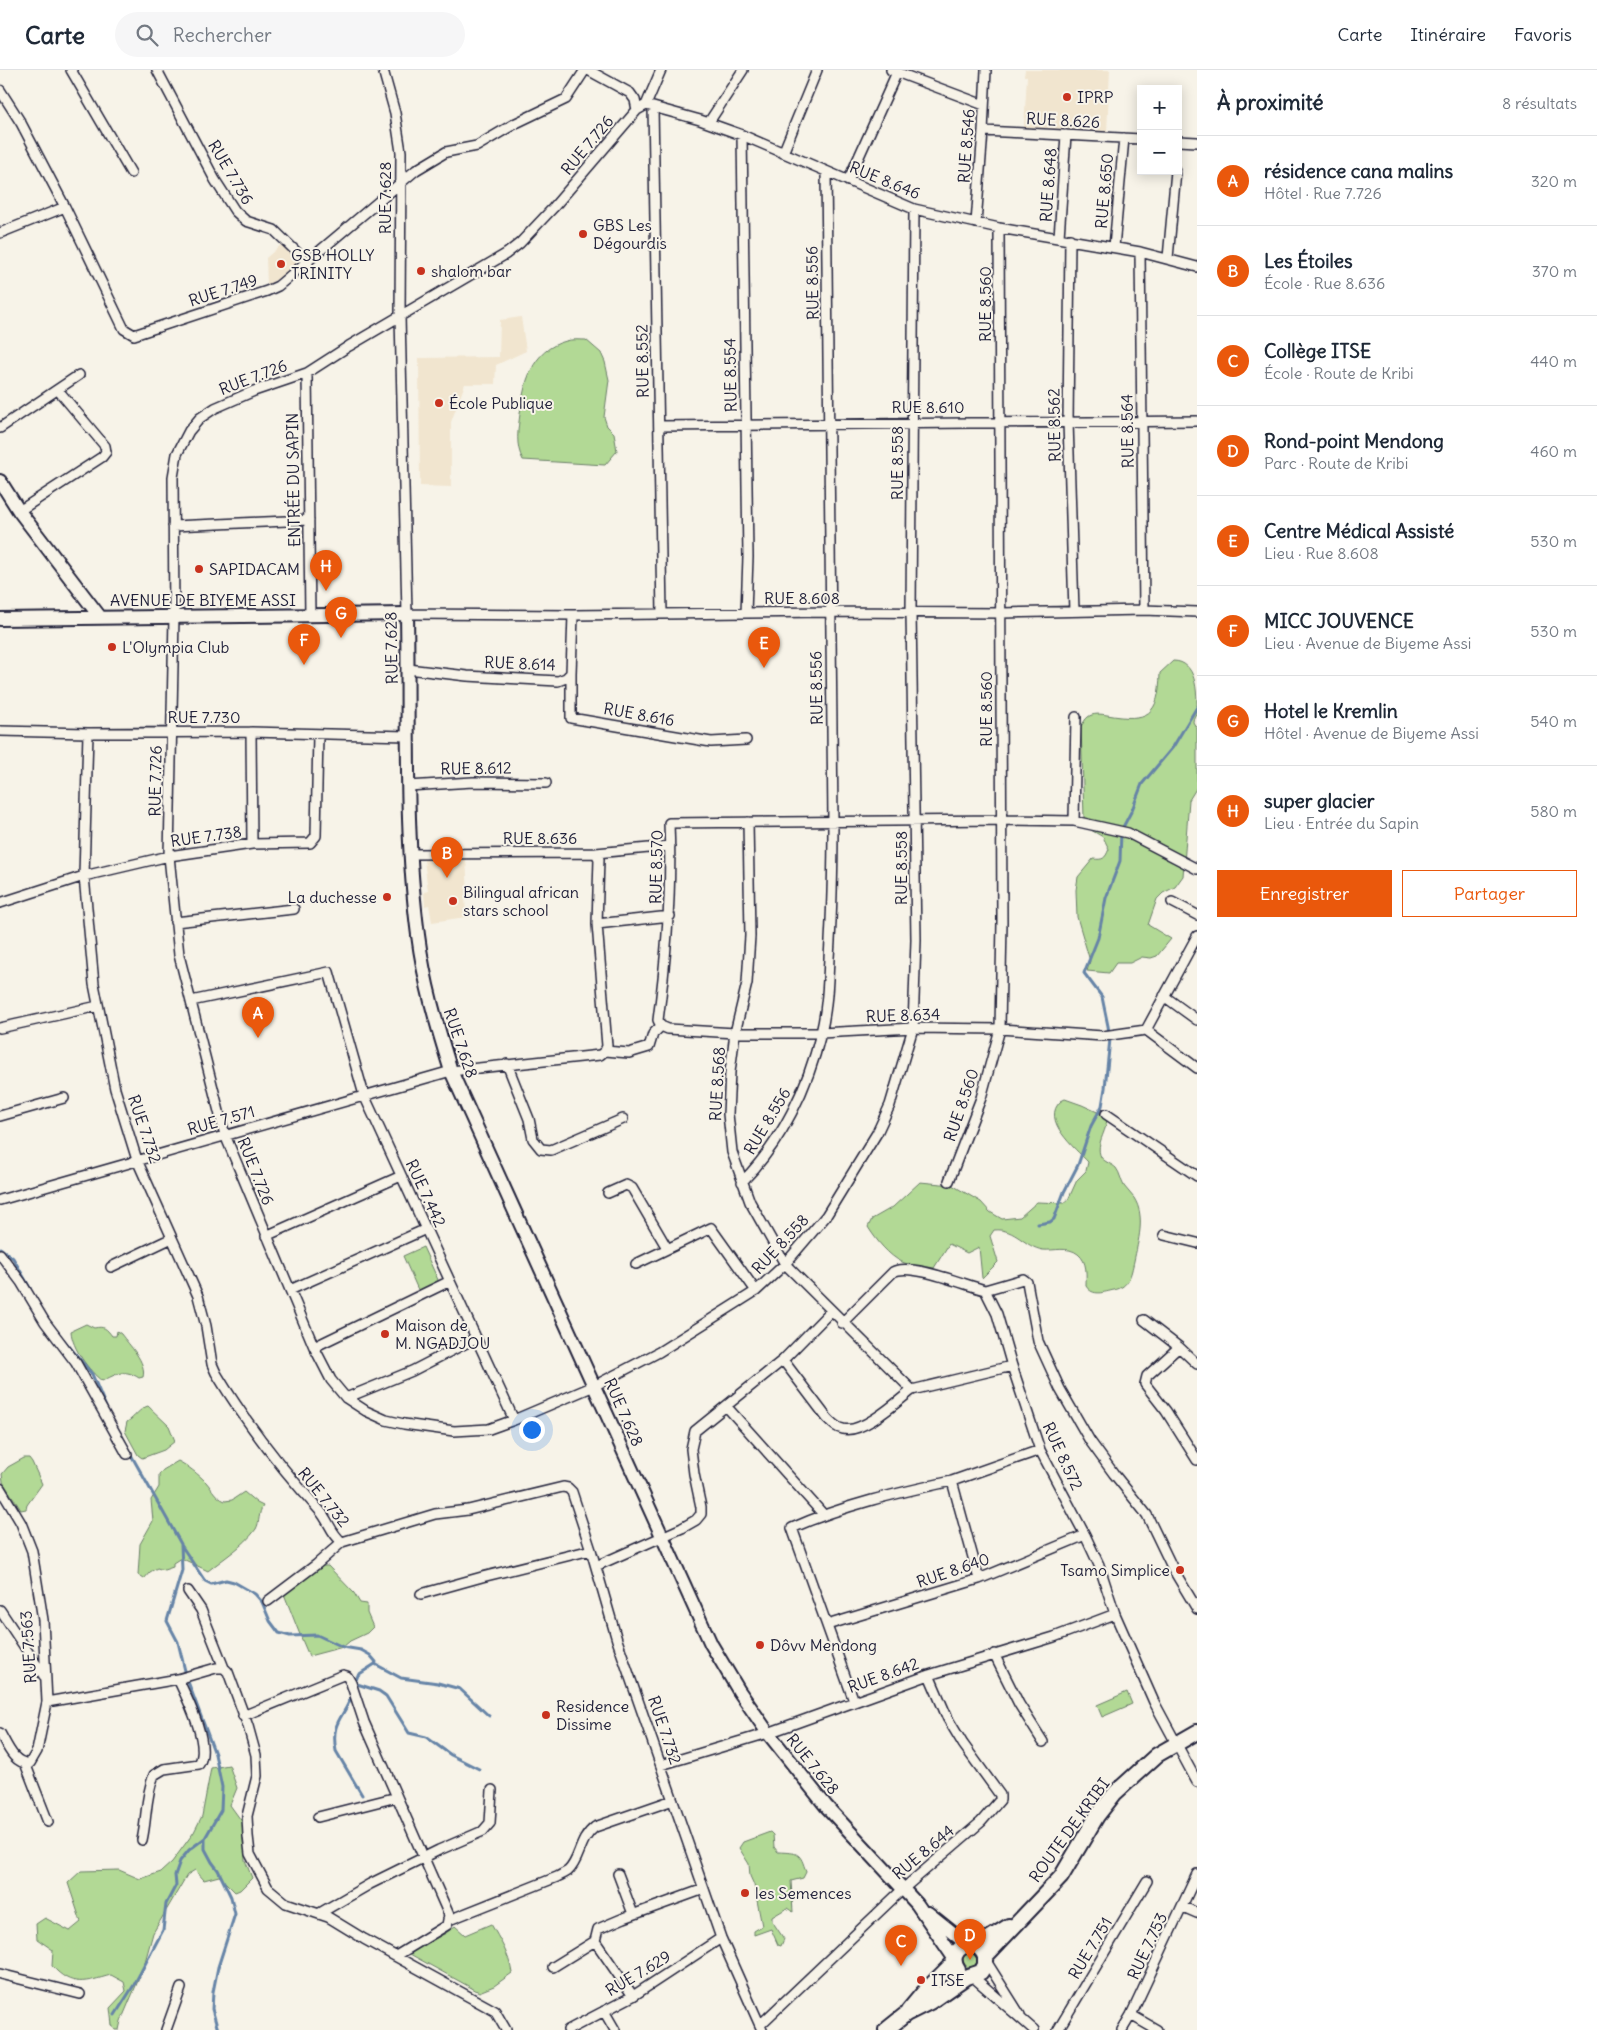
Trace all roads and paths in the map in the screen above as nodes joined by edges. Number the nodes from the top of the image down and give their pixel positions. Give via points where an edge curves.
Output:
1 (71, 70) edge
2 (157, 70) edge
3 (383, 70) edge
4 (587, 70) edge
5 (661, 70) edge
6 (744, 70) edge
7 (817, 70) edge
8 (986, 70) edge
9 (896, 71) edge
10 (0, 90) edge
11 (984, 105) junction
12 (649, 106) junction
13 (637, 110) junction
14 (710, 123) junction
15 (984, 131) junction
16 (742, 135) junction
17 (1066, 135) junction
18 (1124, 138) junction
19 (1137, 139) edge
20 (1182, 141) edge
21 (1197, 142) edge
22 (783, 153) junction
23 (131, 172) dead end
24 (826, 172) junction
25 (1176, 175) edge
26 (848, 181) junction
27 (402, 182) junction
28 (65, 207) junction
29 (914, 209) junction
30 (976, 223) junction
31 (999, 228) junction
32 (0, 233) edge
33 (1060, 237) junction
34 (1070, 239) junction
35 (1114, 247) junction
36 (1140, 252) junction
37 (1168, 258) junction
38 (308, 263) junction
39 (1197, 267) edge
40 (400, 316) junction
41 (307, 373) junction
42 (79, 375) dead end
43 (58, 390) junction
44 (1142, 421) junction
45 (1197, 421) edge
46 (912, 422) junction
47 (1001, 422) junction
48 (1068, 422) junction
49 (829, 423) junction
50 (746, 425) junction
51 (659, 426) junction
52 (0, 428) edge
53 (0, 482) edge
54 (19, 511) junction
55 (309, 520) junction
56 (173, 526) junction
57 (1144, 610) junction
58 (1074, 611) junction
59 (831, 612) junction
60 (911, 612) junction
61 (1197, 612) edge
62 (746, 613) junction
63 (1002, 613) junction
64 (407, 614) junction
65 (662, 614) junction
66 (310, 616) junction
67 (573, 616) junction
68 (100, 617) junction
69 (174, 617) junction
70 (0, 619) edge
71 (408, 669) junction
72 (571, 673) junction
73 (1076, 717) dead end
74 (0, 731) edge
75 (251, 732) junction
76 (171, 733) junction
77 (88, 734) junction
78 (318, 734) junction
79 (407, 736) junction
80 (746, 740) dead end
81 (546, 783) dead end
82 (408, 786) junction
83 (1001, 820) junction
84 (833, 821) junction
85 (916, 821) junction
86 (1074, 821) junction
87 (748, 822) junction
88 (252, 844) junction
89 (670, 846) junction
90 (596, 852) junction
91 (409, 854) junction
92 (169, 856) junction
93 (1197, 869) edge
94 (84, 876) junction
95 (1172, 902) dead end
96 (0, 903) edge
97 (294, 909) dead end
98 (1197, 915) edge
99 (670, 916) junction
100 (175, 922) junction
101 (597, 924) junction
102 (1197, 936) edge
103 (1164, 996) junction
104 (191, 1000) junction
105 (98, 1006) junction
106 (1197, 1020) edge
107 (662, 1026) junction
108 (0, 1028) edge
109 (913, 1028) junction
110 (1000, 1029) junction
111 (1146, 1030) junction
112 (735, 1033) junction
113 (821, 1033) junction
114 (605, 1051) junction
115 (507, 1064) junction
116 (1197, 1068) edge
117 (451, 1071) junction
118 (364, 1095) junction
119 (64, 1098) dead end
120 (1106, 1114) dead end
121 (0, 1116) edge
122 (623, 1119) dead end
123 (225, 1135) junction
124 (137, 1160) junction
125 (401, 1176) junction
126 (1197, 1176) edge
127 (949, 1181) dead end
128 (742, 1182) junction
129 (608, 1193) dead end
130 (0, 1200) edge
131 (426, 1229) junction
132 (1164, 1235) dead end
133 (266, 1236) junction
134 (172, 1238) junction
135 (1197, 1243) edge
136 (667, 1248) junction
137 (0, 1254) edge
138 (636, 1264) dead end
139 (785, 1264) junction
140 (111, 1267) dead end
141 (450, 1281) junction
142 (290, 1290) junction
143 (985, 1290) junction
144 (756, 1292) junction
145 (831, 1311) junction
146 (1144, 1320) dead end
147 (842, 1323) junction
148 (476, 1338) junction
149 (314, 1347) junction
150 (1179, 1347) junction
151 (782, 1360) junction
152 (1197, 1364) edge
153 (1012, 1366) junction
154 (594, 1386) junction
155 (912, 1390) junction
156 (346, 1398) junction
157 (726, 1406) junction
158 (514, 1420) junction
159 (1040, 1450) junction
160 (127, 1454) dead end
161 (1197, 1460) edge
162 (952, 1481) junction
163 (0, 1488) edge
164 (823, 1514) junction
165 (1085, 1535) junction
166 (662, 1537) junction
167 (342, 1542) junction
168 (592, 1550) junction
169 (596, 1566) junction
170 (979, 1579) junction
171 (188, 1591) dead end
172 (420, 1594) dead end
173 (268, 1601) dead end
174 (1197, 1609) edge
175 (0, 1610) edge
176 (1115, 1614) junction
177 (827, 1625) junction
178 (994, 1654) junction
179 (224, 1668) junction
180 (929, 1675) junction
181 (45, 1677) junction
182 (185, 1677) junction
183 (854, 1701) junction
184 (47, 1702) junction
185 (244, 1716) junction
186 (1197, 1732) edge
187 (0, 1733) edge
188 (768, 1733) junction
189 (1043, 1742) dead end
190 (1176, 1742) junction
191 (25, 1763) junction
192 (661, 1765) junction
193 (1197, 1782) edge
194 (492, 1790) dead end
195 (397, 1797) junction
196 (673, 1800) junction
197 (318, 1817) dead end
198 (48, 1822) dead end
199 (142, 1840) dead end
200 (424, 1857) junction
201 (618, 1874) dead end
202 (1197, 1874) edge
203 (1147, 1881) dead end
204 (704, 1889) junction
205 (903, 1889) junction
206 (917, 1904) junction
207 (1183, 1906) junction
208 (320, 1913) junction
209 (1197, 1913) edge
210 (633, 1914) junction
211 (449, 1920) junction
212 (721, 1938) junction
213 (595, 1941) junction
214 (979, 1952) junction
215 (396, 1956) junction
216 (954, 1960) junction
217 (553, 1967) dead end
218 (0, 1974) edge
219 (969, 1976) junction
220 (181, 1988) dead end
221 (80, 1994) dead end
222 (633, 1996) junction
223 (604, 2011) junction
224 (906, 2014) junction
225 (1131, 2015) junction
226 (1023, 2019) junction
227 (761, 2028) edge
228 (166, 2030) edge
229 (506, 2030) edge
230 (568, 2030) edge
231 (615, 2030) edge
232 (886, 2030) edge
233 (1034, 2030) edge
234 (1058, 2030) edge
235 (1122, 2030) edge
236 (1157, 2030) edge

1 - 23 street
2 - 38 street, RUE 7.736 via 235,211 246,220 274,230
3 - 27 street, RUE 7.628 via 395,113
4 - 13 street via 630,93 636,100
4 - 27 street, RUE 7.749 via 566,100 516,123 477,146 446,152
5 - 12 street
6 - 14 street
7 - 22 street
8 - 11 street, RUE 8.546
9 - 11 street
9 - 26 street
10 - 28 street, RUE 7.749
11 - 15 street, RUE 8.546
12 - 13 street
12 - 14 street, RUE 8.646
12 - 51 street, RUE 8.552
13 - 40 street, RUE 7.726 via 520,243 490,265
14 - 16 street, RUE 8.646
15 - 17 street, RUE 8.626
15 - 30 street, RUE 8.546
16 - 22 street, RUE 8.646
16 - 50 street, RUE 8.554
17 - 18 street, RUE 8.626
17 - 33 street, RUE 8.648
18 - 19 street, RUE 8.626
18 - 35 street, RUE 8.650
20 - 21 street
22 - 24 street, RUE 8.646
24 - 26 street, RUE 8.646
24 - 49 street, RUE 8.556
25 - 37 street
26 - 29 street, RUE 8.646
27 - 38 street, RUE 7.749
27 - 40 street, RUE 7.628
28 - 32 street
28 - 38 street, RUE 7.749 via 124,330 134,335 267,291
29 - 30 street, RUE 8.646
29 - 46 street, RUE 8.558
30 - 31 street, RUE 8.646
31 - 33 street, RUE 8.646
31 - 47 street, RUE 8.560
33 - 34 street, RUE 8.646
34 - 35 street, RUE 8.646
34 - 48 street, RUE 8.562
35 - 36 street, RUE 8.646
36 - 37 street, RUE 8.646
36 - 44 street, RUE 8.564
37 - 39 street, RUE 8.646
40 - 41 street, RUE 7.726
40 - 64 street, RUE 7.628
41 - 55 street, ENTRÉE DU SAPIN
41 - 56 street, RUE 7.726 via 232,399 200,418 177,454 172,477
42 - 43 street
43 - 52 street
43 - 54 street via 105,446 106,452
44 - 45 street, RUE 8.610
44 - 48 street, RUE 8.610
44 - 57 street, RUE 8.564
46 - 47 street, RUE 8.610
46 - 49 street, RUE 8.610
46 - 60 street, RUE 8.558
47 - 48 street, RUE 8.610
47 - 63 street, RUE 8.560
48 - 58 street, RUE 8.562
49 - 50 street, RUE 8.610
49 - 59 street, RUE 8.556
50 - 51 street, RUE 8.610
50 - 62 street, RUE 8.554
51 - 65 street, RUE 8.552
53 - 54 main road
54 - 68 main road
55 - 56 street
55 - 66 street, ENTRÉE DU SAPIN
56 - 69 street, RUE 7.726
57 - 58 street, RUE 8.608
57 - 61 street, RUE 8.608
58 - 63 street, RUE 8.608
59 - 60 street, RUE 8.608
59 - 62 street, RUE 8.608
59 - 84 street, RUE 8.556
60 - 63 street, RUE 8.608
60 - 85 street, RUE 8.558
62 - 65 street, RUE 8.608
63 - 83 street, RUE 8.560
64 - 66 main road, AVENUE DE BIYEME ASSI
64 - 67 street, RUE 8.608
64 - 71 main road, RUE 7.628
65 - 67 street, RUE 8.608
66 - 69 main road, AVENUE DE BIYEME ASSI
67 - 72 street, RUE 8.614
68 - 69 main road, AVENUE DE BIYEME ASSI
68 - 70 main road, AVENUE DE BIYEME ASSI
69 - 76 street, RUE 7.726
71 - 72 street, RUE 8.614 via 558,681
71 - 79 main road, RUE 7.628
72 - 80 street, RUE 8.616 via 572,718 711,742
73 - 86 street
74 - 77 street, RUE 7.730
75 - 76 street, RUE 7.730
75 - 78 street, RUE 7.730
75 - 88 street
76 - 77 street, RUE 7.730
76 - 92 street, RUE 7.726
77 - 94 street, RUE 7.732
78 - 79 street, RUE 7.730
78 - 88 street, RUE 7.738 via 314,840 310,843
79 - 82 main road, RUE 7.628
81 - 82 street, RUE 8.612 via 472,782
82 - 91 main road, RUE 7.628
83 - 85 street, RUE 8.570
83 - 86 street, RUE 8.570
83 - 110 street, RUE 8.560
84 - 85 street, RUE 8.570
84 - 87 street, RUE 8.570
84 - 113 street, RUE 8.556 via 833,899 827,1000
85 - 109 street, RUE 8.558
86 - 93 street, RUE 8.570 via 1128,833
87 - 89 street, RUE 8.570 via 669,823
87 - 112 street, RUE 8.568 via 750,936 747,983
88 - 92 street, RUE 7.738
89 - 90 street, RUE 8.636
89 - 99 street, RUE 8.570
90 - 91 street, RUE 8.636
90 - 101 street via 599,859
91 - 117 main road, RUE 7.628 via 429,999
92 - 94 street, RUE 7.738
92 - 100 street, RUE 7.726
94 - 96 street, RUE 7.738
94 - 105 street, RUE 7.732
95 - 98 street
97 - 100 street
99 - 101 street
99 - 107 street, RUE 8.570 via 658,1020
100 - 104 street, RUE 7.726 via 179,955
101 - 114 street
102 - 103 street
103 - 106 street
103 - 111 street
104 - 118 street, RUE 7.442 via 329,972
104 - 123 street, RUE 7.726
105 - 108 street
105 - 124 street, RUE 7.732 via 115,1088
107 - 112 street, RUE 8.634
107 - 114 street via 652,1034 649,1047 629,1053
109 - 110 street, RUE 8.634
109 - 113 street, RUE 8.634
109 - 139 street, RUE 8.558 via 890,1105 877,1133 826,1216
110 - 111 street, RUE 8.634 via 1103,1036
110 - 127 street, RUE 8.560 via 981,1098
111 - 116 street
112 - 113 street, RUE 8.634
112 - 128 street, RUE 8.568 via 728,1114 732,1152
113 - 128 street, RUE 8.556 via 792,1114 757,1167
114 - 115 street
115 - 117 street
115 - 122 street via 533,1139 541,1149 551,1150
117 - 118 street, RUE 7.571
117 - 154 main road, RUE 7.628
118 - 123 street, RUE 7.571
118 - 125 street, RUE 7.442
119 - 121 street
120 - 126 street
123 - 124 street, RUE 7.571
123 - 133 street, RUE 7.726
124 - 130 street, RUE 7.571
124 - 134 street, RUE 7.732
125 - 131 street, RUE 7.442
125 - 133 street
128 - 139 street, RUE 8.568
129 - 136 street via 626,1185 632,1188
131 - 141 street, RUE 7.442
131 - 142 street
132 - 135 street
133 - 142 street, RUE 7.726
134 - 140 street
134 - 167 street, RUE 7.732 via 198,1296 216,1373 272,1456 322,1513 335,1537
136 - 138 street
136 - 144 street via 711,1228
137 - 160 street via 76,1362
139 - 144 street, RUE 8.558
139 - 145 street, RUE 8.568
141 - 148 street, RUE 7.442
141 - 149 street
142 - 149 street, RUE 7.726
143 - 147 street via 913,1269 898,1269
143 - 153 street, RUE 8.572
143 - 174 street via 1023,1279 1027,1282 1038,1340 1060,1389 1090,1441 1148,1515 1173,1569
144 - 154 street, RUE 8.558 via 659,1352
145 - 147 street, RUE 8.568
145 - 151 street
146 - 150 street
147 - 155 street, RUE 8.568
148 - 156 street via 412,1371
148 - 158 street, RUE 7.442
149 - 156 street, RUE 7.726 via 331,1380
150 - 152 street
150 - 161 street via 1147,1376 1145,1384
151 - 155 street via 828,1418 844,1430 858,1429
151 - 157 street
153 - 155 street
153 - 159 street, RUE 8.572
154 - 158 street, RUE 7.726
154 - 166 main road, RUE 7.628
156 - 158 street, RUE 7.726 via 366,1411 404,1424 454,1431 489,1429
157 - 164 street
157 - 166 street via 695,1431 691,1449 701,1514 696,1520
159 - 162 street
159 - 165 street, RUE 8.572
162 - 164 street via 882,1496
162 - 170 street
163 - 181 street, RUE 7.563 via 21,1523 32,1551 43,1620
164 - 177 street via 792,1528
165 - 170 street, RUE 8.640
165 - 176 street, RUE 8.572
166 - 169 street
166 - 188 main road, RUE 7.628 via 711,1644
167 - 168 street, RUE 7.732 via 435,1514 468,1510 563,1487 572,1492
167 - 173 street
168 - 169 street, RUE 7.732
168 - 172 street
169 - 192 street, RUE 7.732
170 - 177 street, RUE 8.640
171 - 179 street via 202,1610
175 - 181 street
176 - 178 street, RUE 8.642 via 1054,1637
176 - 190 street, RUE 8.572 via 1154,1702
177 - 183 street
178 - 180 street, RUE 8.642
178 - 189 street via 1018,1704
179 - 182 street
179 - 185 street
180 - 183 street, RUE 8.642
180 - 205 street, RUE 8.644 via 948,1719 1000,1795 1000,1800 981,1822
181 - 184 street, RUE 7.563
182 - 184 street
182 - 199 street via 203,1755 199,1764 164,1769 154,1776
183 - 188 street, RUE 8.642
184 - 191 street, RUE 7.563 via 37,1751 30,1763
185 - 195 street via 348,1676
185 - 208 street via 256,1755 257,1776 247,1816 250,1854 268,1888 286,1904
186 - 190 main road, ROUTE DE KRIBI
187 - 191 street via 17,1760
188 - 192 street, RUE 8.642
188 - 205 main road, RUE 7.628 via 826,1806
190 - 193 street, RUE 8.572
190 - 214 main road, ROUTE DE KRIBI via 1115,1793 1097,1816 1061,1877 1003,1940
191 - 198 street
192 - 196 street, RUE 7.732
194 - 200 street via 490,1824 486,1829
195 - 197 street
195 - 200 street
196 - 204 street, RUE 7.732
196 - 211 street via 595,1826 587,1832 575,1861 558,1877
200 - 208 street
200 - 211 street
201 - 210 street
202 - 207 street, RUE 7.753
203 - 234 street, RUE 7.751
204 - 210 street
204 - 212 street, RUE 7.732
205 - 206 main road, RUE 7.628
205 - 227 street, RUE 8.644
206 - 214 main road, RUE 7.628
206 - 216 main road, RUE 7.628
207 - 209 street
207 - 225 street, RUE 7.753
208 - 215 street
210 - 213 street via 598,1929
211 - 215 street
212 - 222 street, RUE 7.629
212 - 227 street, RUE 7.732
213 - 217 street
213 - 222 street
214 - 216 main road via 959,1949
214 - 219 main road, ROUTE DE KRIBI via 981,1972
214 - 226 street
215 - 229 street via 495,2011
216 - 219 main road via 958,1971
216 - 224 main road
218 - 221 street
219 - 224 main road, ROUTE DE KRIBI
219 - 226 street
220 - 228 street
222 - 223 street, RUE 7.629
223 - 230 street, RUE 7.629
223 - 231 street
224 - 232 main road, ROUTE DE KRIBI
225 - 235 street, RUE 7.753
225 - 236 street
226 - 233 street

